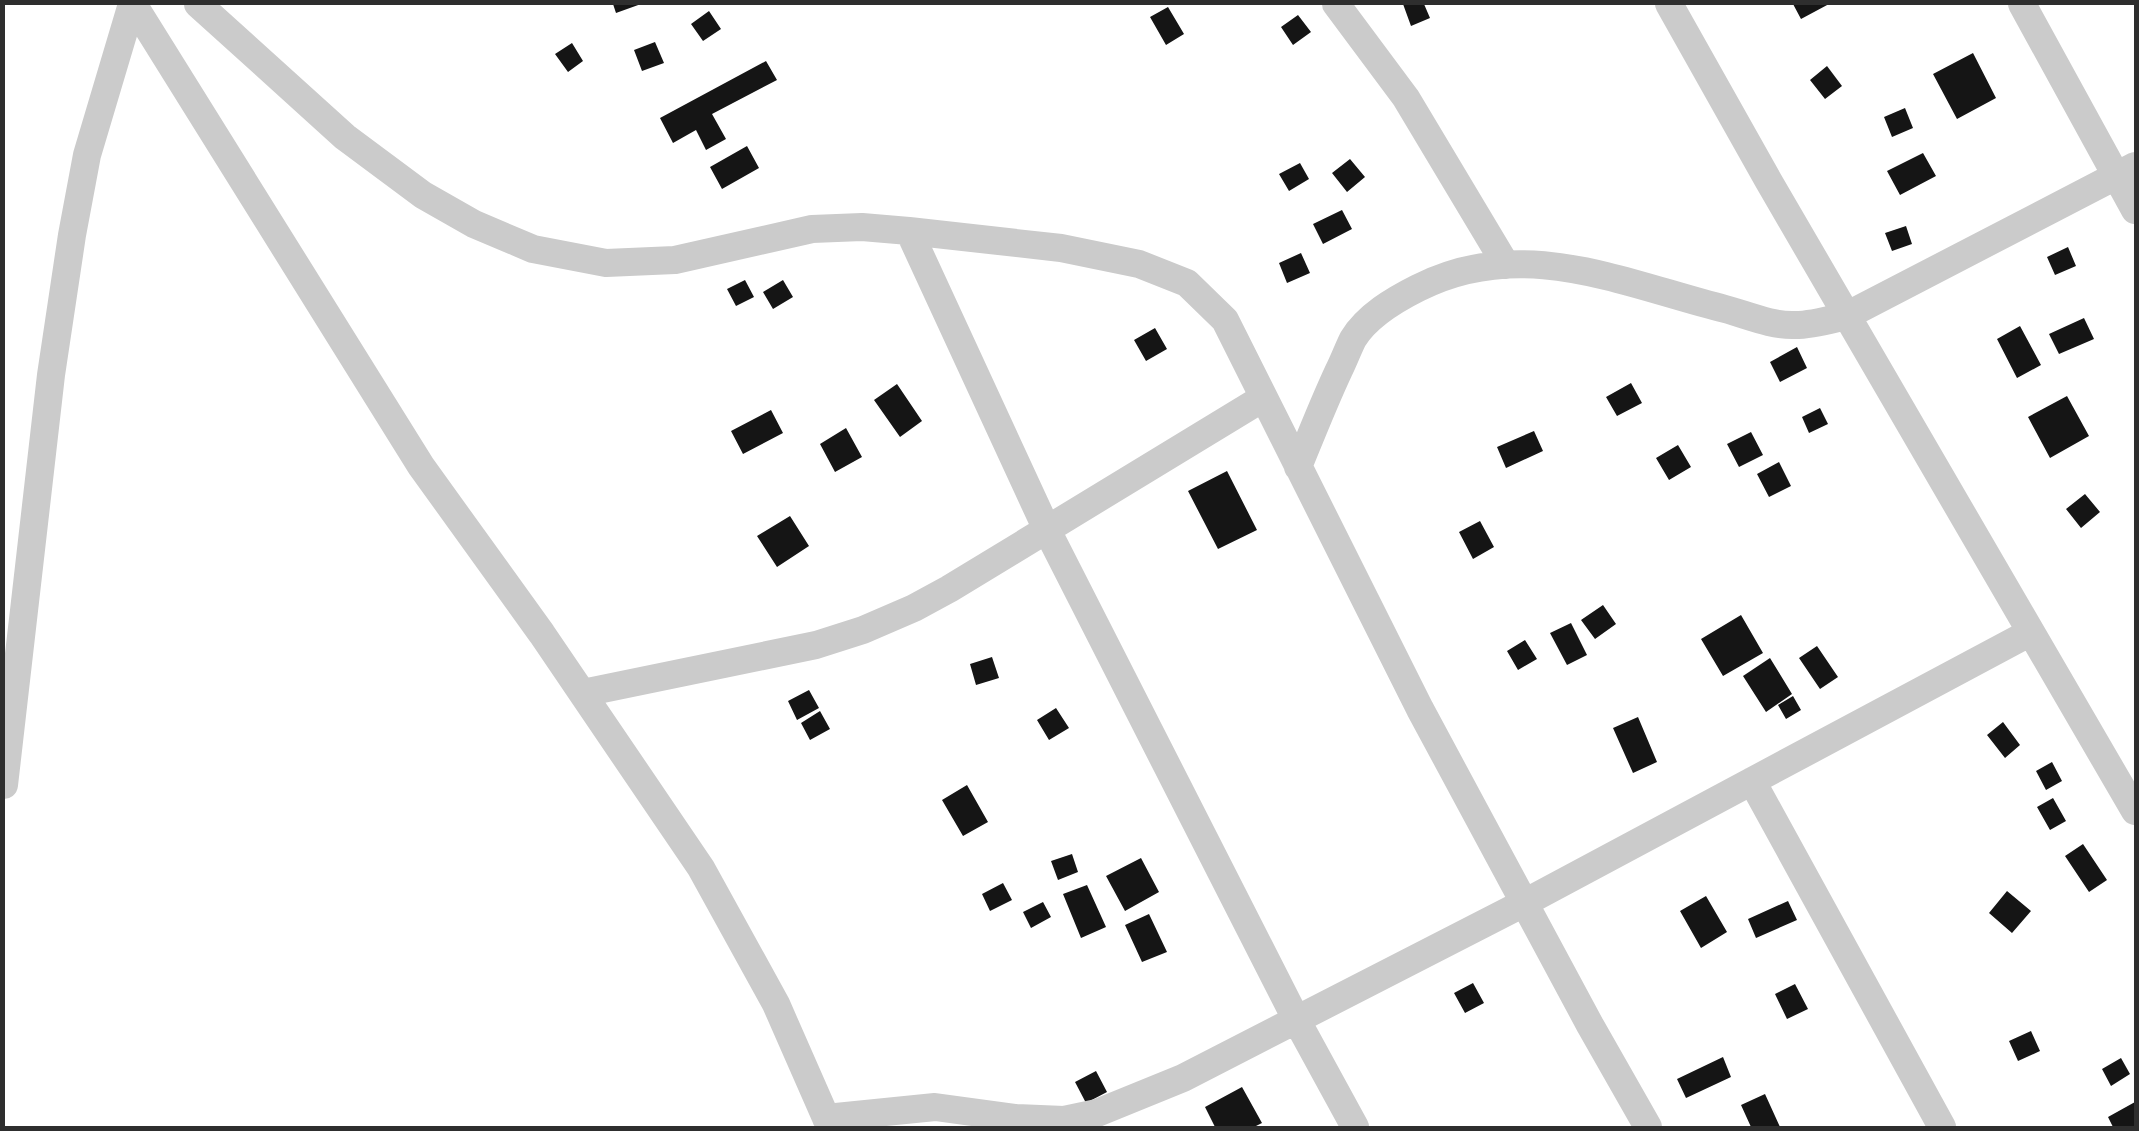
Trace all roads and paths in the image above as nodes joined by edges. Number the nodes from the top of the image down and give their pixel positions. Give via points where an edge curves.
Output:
1 (132, 4) edge
2 (198, 4) edge
3 (1336, 4) edge
4 (1669, 4) edge
5 (2022, 4) edge
6 (2126, 171) edge
7 (2135, 210) edge
8 (909, 230) junction
9 (1506, 265) junction
10 (1846, 316) junction
11 (1263, 398) junction
12 (1298, 467) junction
13 (1047, 530) junction
14 (2031, 632) junction
15 (583, 692) junction
16 (1752, 781) junction
17 (4, 785) edge
18 (2135, 811) edge
19 (1524, 903) junction
20 (1296, 1019) junction
21 (828, 1122) edge
22 (1355, 1127) edge
23 (1648, 1127) edge
24 (1942, 1127) edge

1 - 15 street via 421,466
1 - 17 street via 87,155 72,235 51,375
2 - 8 street via 345,137 423,195 474,224 532,249 606,263 675,260 812,229 862,227
3 - 9 street via 1406,98
4 - 10 street
5 - 6 street
6 - 7 street
6 - 10 street
8 - 11 street via 1061,248 1139,264 1188,283 1225,320
8 - 13 street
9 - 10 street via 1576,269 1608,275 1675,297 1793,325
9 - 12 street via 1470,268 1433,280 1400,297 1372,317 1354,338
10 - 14 street
11 - 12 street
11 - 13 street
12 - 19 street via 1420,709
13 - 15 street via 949,589 863,630 816,645
13 - 20 street
14 - 16 street
14 - 18 street
15 - 21 street via 700,868 776,1004
16 - 19 street
16 - 24 street
19 - 20 street
19 - 23 street
20 - 21 street via 1183,1078 1097,1114 1064,1120 1016,1118 935,1107
20 - 22 street

